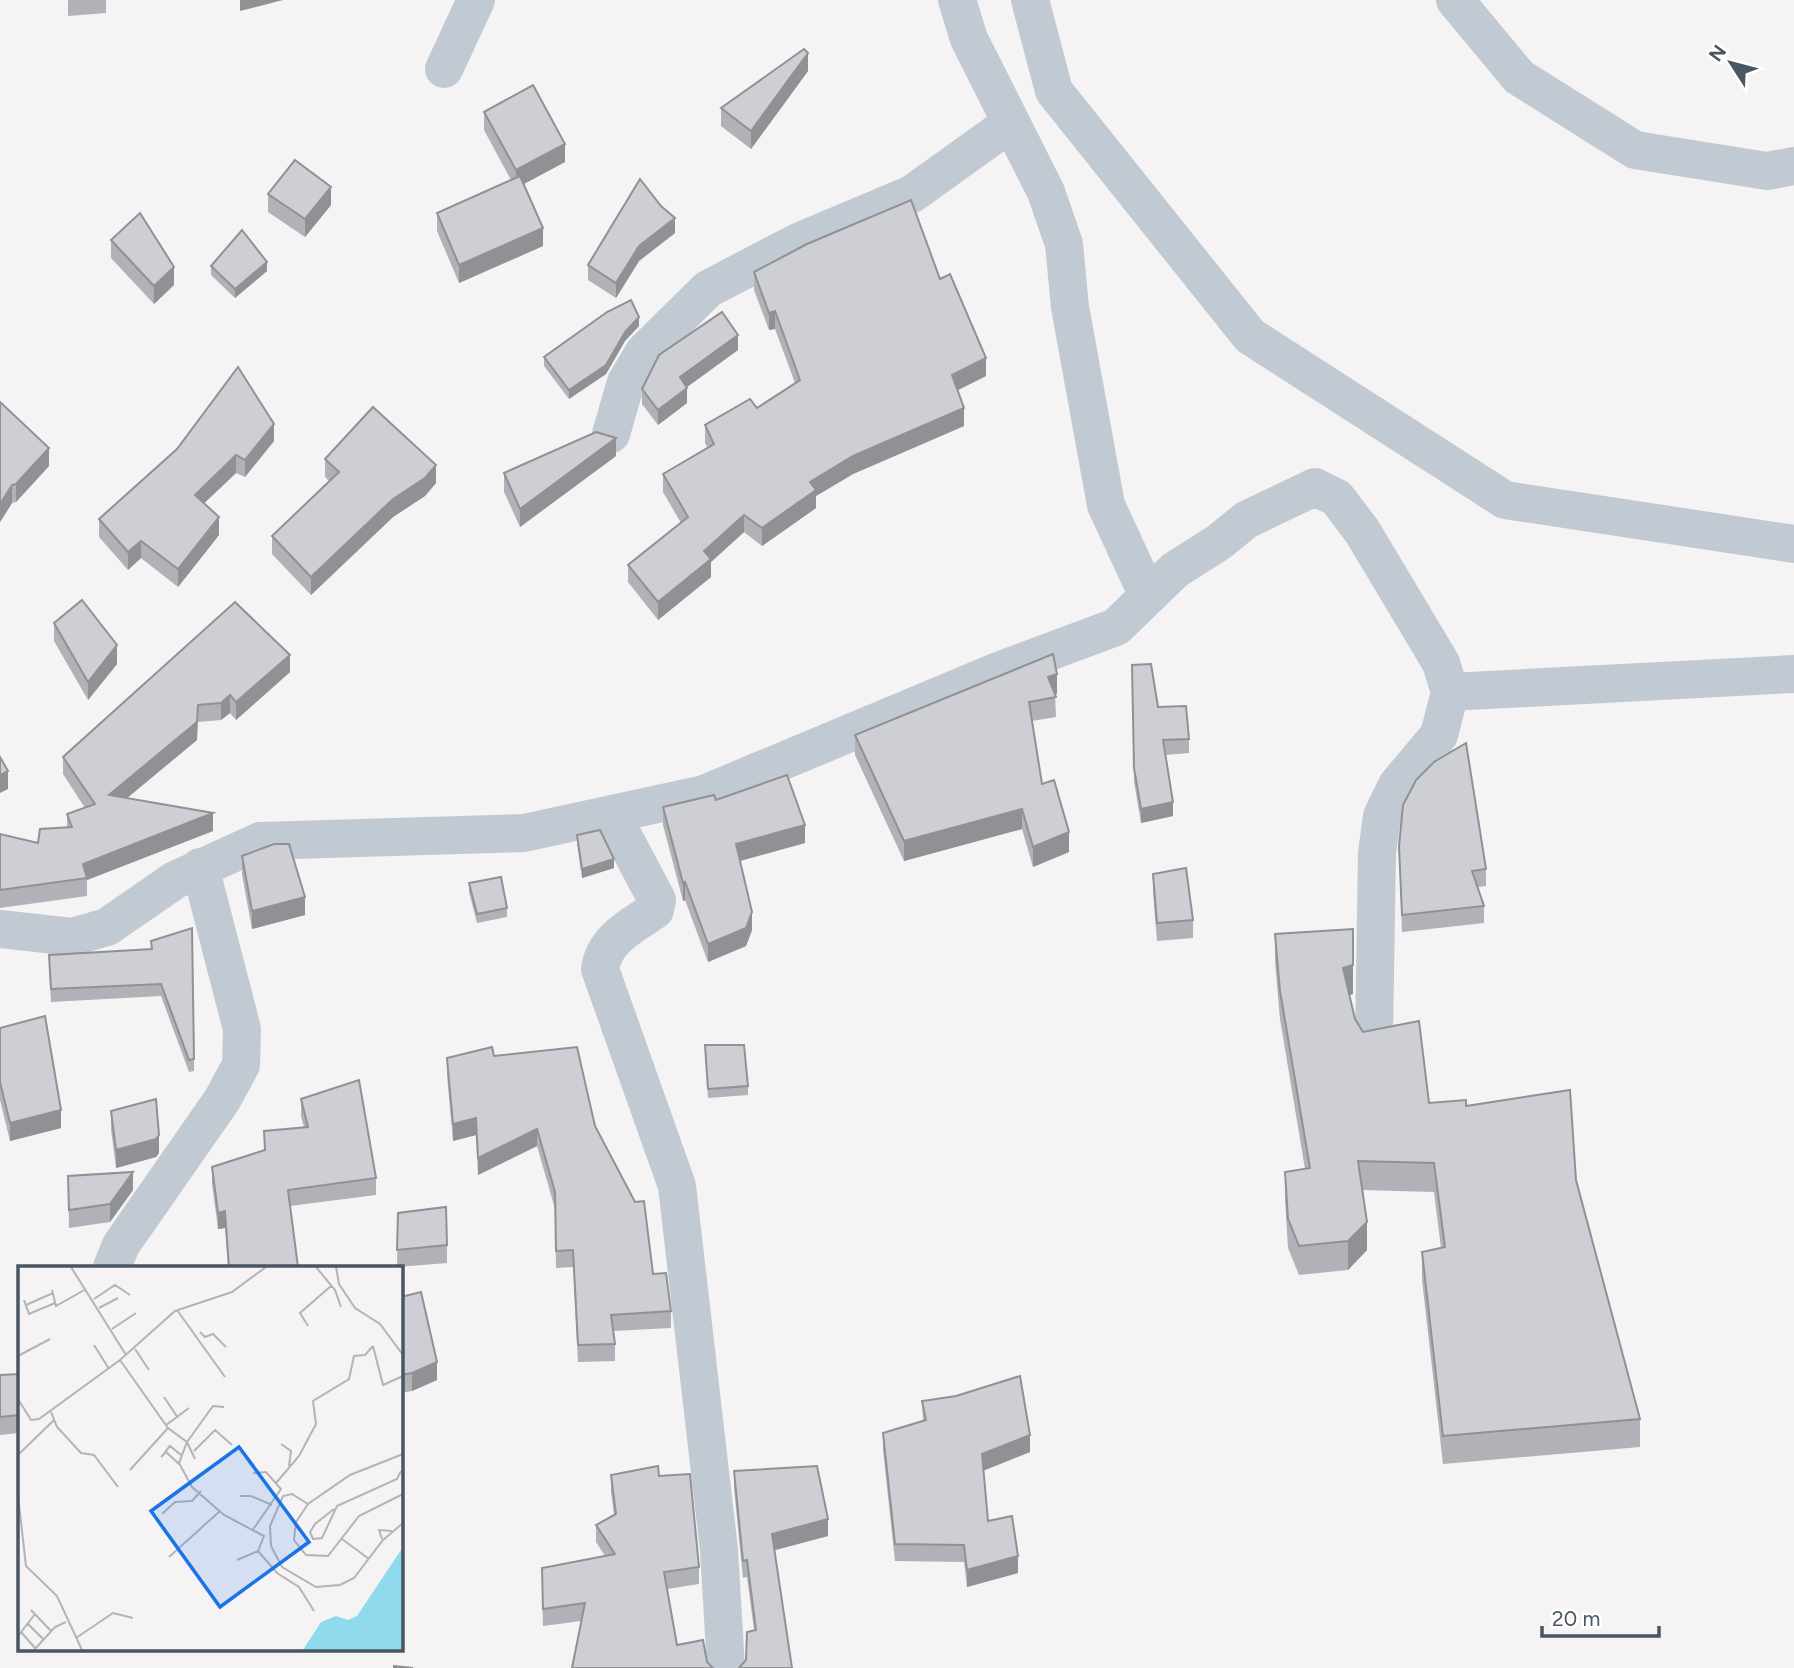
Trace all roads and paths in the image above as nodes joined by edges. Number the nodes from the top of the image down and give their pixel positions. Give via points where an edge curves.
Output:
1 (476, 0) edge
2 (957, 0) edge
3 (1030, 0) edge
4 (1455, 0) edge
5 (444, 68) dead end
6 (1011, 123) junction
7 (1794, 166) edge
8 (611, 434) edge
9 (1794, 544) edge
10 (1149, 596) junction
11 (1794, 674) edge
12 (1450, 692) junction
13 (612, 815) junction
14 (200, 867) junction
15 (0, 929) edge
16 (1374, 1037) edge
17 (112, 1266) edge
18 (726, 1668) edge

1 - 5 street
2 - 6 street via 969,39
3 - 9 street via 1054,91 1250,336 1505,500
4 - 7 street via 1519,77 1635,150 1767,171
6 - 8 street via 912,194 798,242 708,289 644,352 625,382
6 - 10 street via 1046,192 1064,244 1070,307 1106,505
10 - 12 street via 1175,570 1245,520 1315,487 1337,498 1362,531 1441,663
10 - 13 street via 1116,627 998,671 704,794
11 - 12 street
12 - 16 street via 1439,735 1398,785 1382,816 1377,853
13 - 14 street via 524,833 260,841
13 - 18 street via 657,900 655,910 603,952 600,969 677,1186 719,1550
14 - 15 street via 107,928 72,937
14 - 17 street via 242,1029 241,1065 222,1100 121,1245

